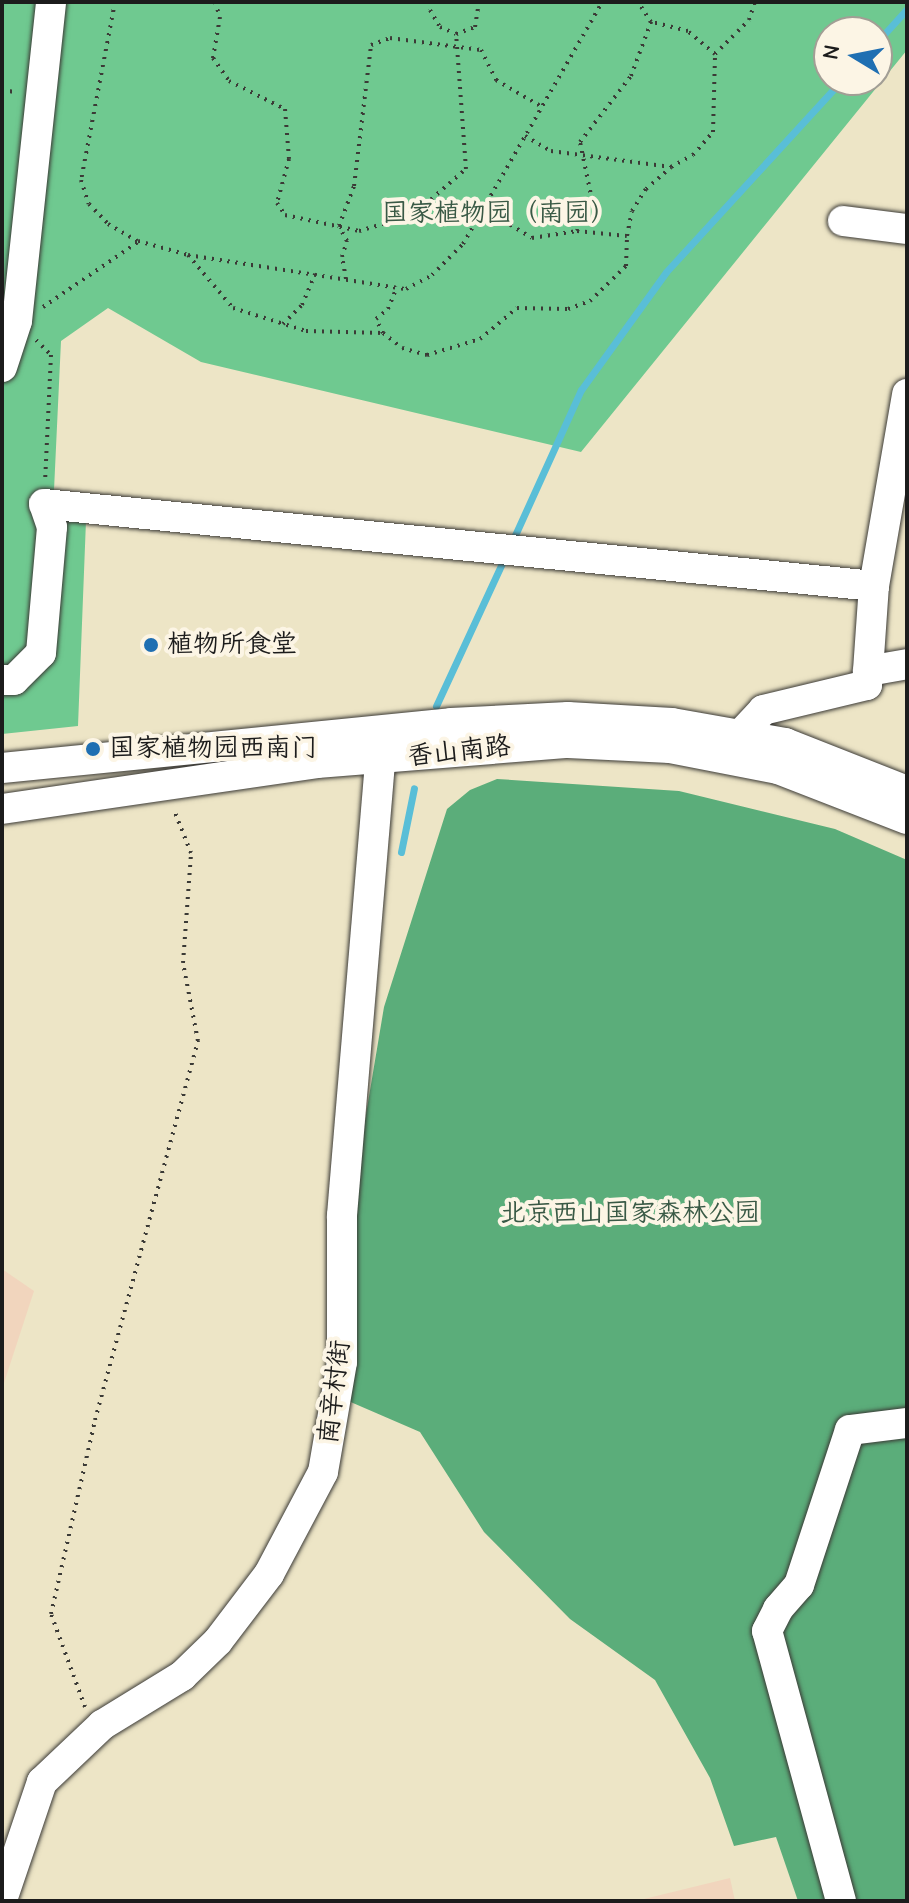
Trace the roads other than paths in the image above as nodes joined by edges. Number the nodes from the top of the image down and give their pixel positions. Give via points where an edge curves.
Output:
1 (51, 2) edge
2 (843, 221) dead end
3 (907, 229) edge
4 (2, 367) edge
5 (907, 394) edge
6 (874, 586) junction
7 (907, 664) edge
8 (868, 671) junction
9 (2, 680) edge
10 (740, 735) junction
11 (380, 761) junction
12 (2, 768) edge
13 (907, 791) edge
14 (2, 809) edge
15 (907, 819) edge
16 (907, 1423) edge
17 (2, 1900) edge
18 (841, 1901) edge

1 - 4 street via 17,321
2 - 3 street
5 - 6 street
6 - 8 street
6 - 9 street via 44,504 52,527 41,653 14,680
7 - 8 street
8 - 10 street via 867,685 763,710
10 - 12 street, 香山南路 via 672,723 568,717 451,723
10 - 13 street, 香山南路 via 785,743
11 - 14 street, 香山南路 via 317,763
11 - 15 street, 香山南路 via 454,749 568,743 670,748 778,769
11 - 17 street, 南辛村街 via 342,1215 342,1362 323,1472 269,1574 218,1641 182,1676 94,1731 42,1782
16 - 18 street via 850,1430 799,1585 767,1631

